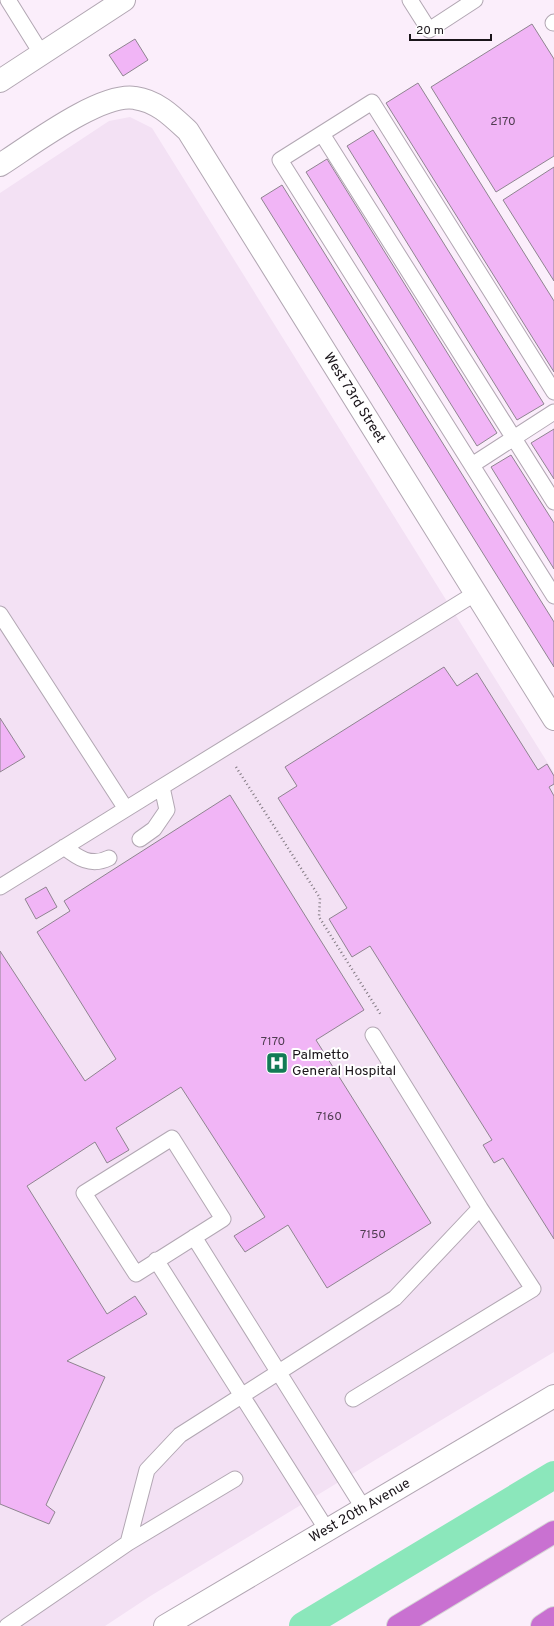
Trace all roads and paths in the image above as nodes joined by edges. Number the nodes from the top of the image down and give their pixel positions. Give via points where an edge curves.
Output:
1 (8, 0) edge
2 (124, 0) edge
3 (410, 0) edge
4 (475, 0) edge
5 (41, 53) junction
6 (0, 81) edge
7 (322, 134) junction
8 (0, 164) edge
9 (554, 392) edge
10 (554, 412) edge
11 (514, 438) junction
12 (472, 465) junction
13 (554, 502) edge
14 (476, 593) junction
15 (554, 596) edge
16 (0, 614) edge
17 (554, 719) edge
18 (225, 749) junction
19 (162, 787) junction
20 (126, 809) junction
21 (140, 839) dead end
22 (64, 847) junction
23 (109, 858) dead end
24 (0, 887) edge
25 (373, 1035) joint
26 (480, 1208) junction
27 (194, 1237) junction
28 (156, 1260) junction
29 (278, 1372) junction
30 (242, 1395) junction
31 (554, 1396) edge
32 (353, 1399) dead end
33 (235, 1479) dead end
34 (364, 1509) junction
35 (327, 1530) junction
36 (554, 1532) edge
37 (128, 1543) junction
38 (554, 1618) edge
39 (8, 1626) edge
40 (165, 1626) edge
41 (398, 1626) edge
42 (542, 1626) edge

1 - 5 lane
2 - 5 street
3 - 4 lane via 429,30
5 - 6 street
7 - 9 lane via 372,102
7 - 11 lane
7 - 12 lane via 280,160
8 - 14 street, West 73rd Street via 87,110 114,98 135,98 162,108 188,131
10 - 11 lane
11 - 12 lane
11 - 13 lane
12 - 15 lane
14 - 17 street, West 73rd Street
14 - 18 lane
16 - 20 lane
18 - 19 lane
18 - 25 path via 320,898 319,917 381,1016
19 - 20 lane
19 - 21 lane via 167,810 154,829
20 - 22 lane
22 - 23 lane via 78,858 100,863
22 - 24 lane
25 - 26 lane
26 - 29 lane via 394,1298
26 - 32 lane via 533,1289
27 - 28 lane
27 - 28 lane via 223,1218 172,1138 84,1193 136,1274
27 - 29 lane
28 - 30 lane
29 - 30 lane
29 - 34 lane
30 - 35 lane
30 - 37 lane via 180,1435 146,1470
31 - 34 street, West 20th Avenue
33 - 37 lane
34 - 35 street, West 20th Avenue
35 - 40 street, West 20th Avenue
36 - 41 highway
37 - 39 lane
38 - 42 highway

